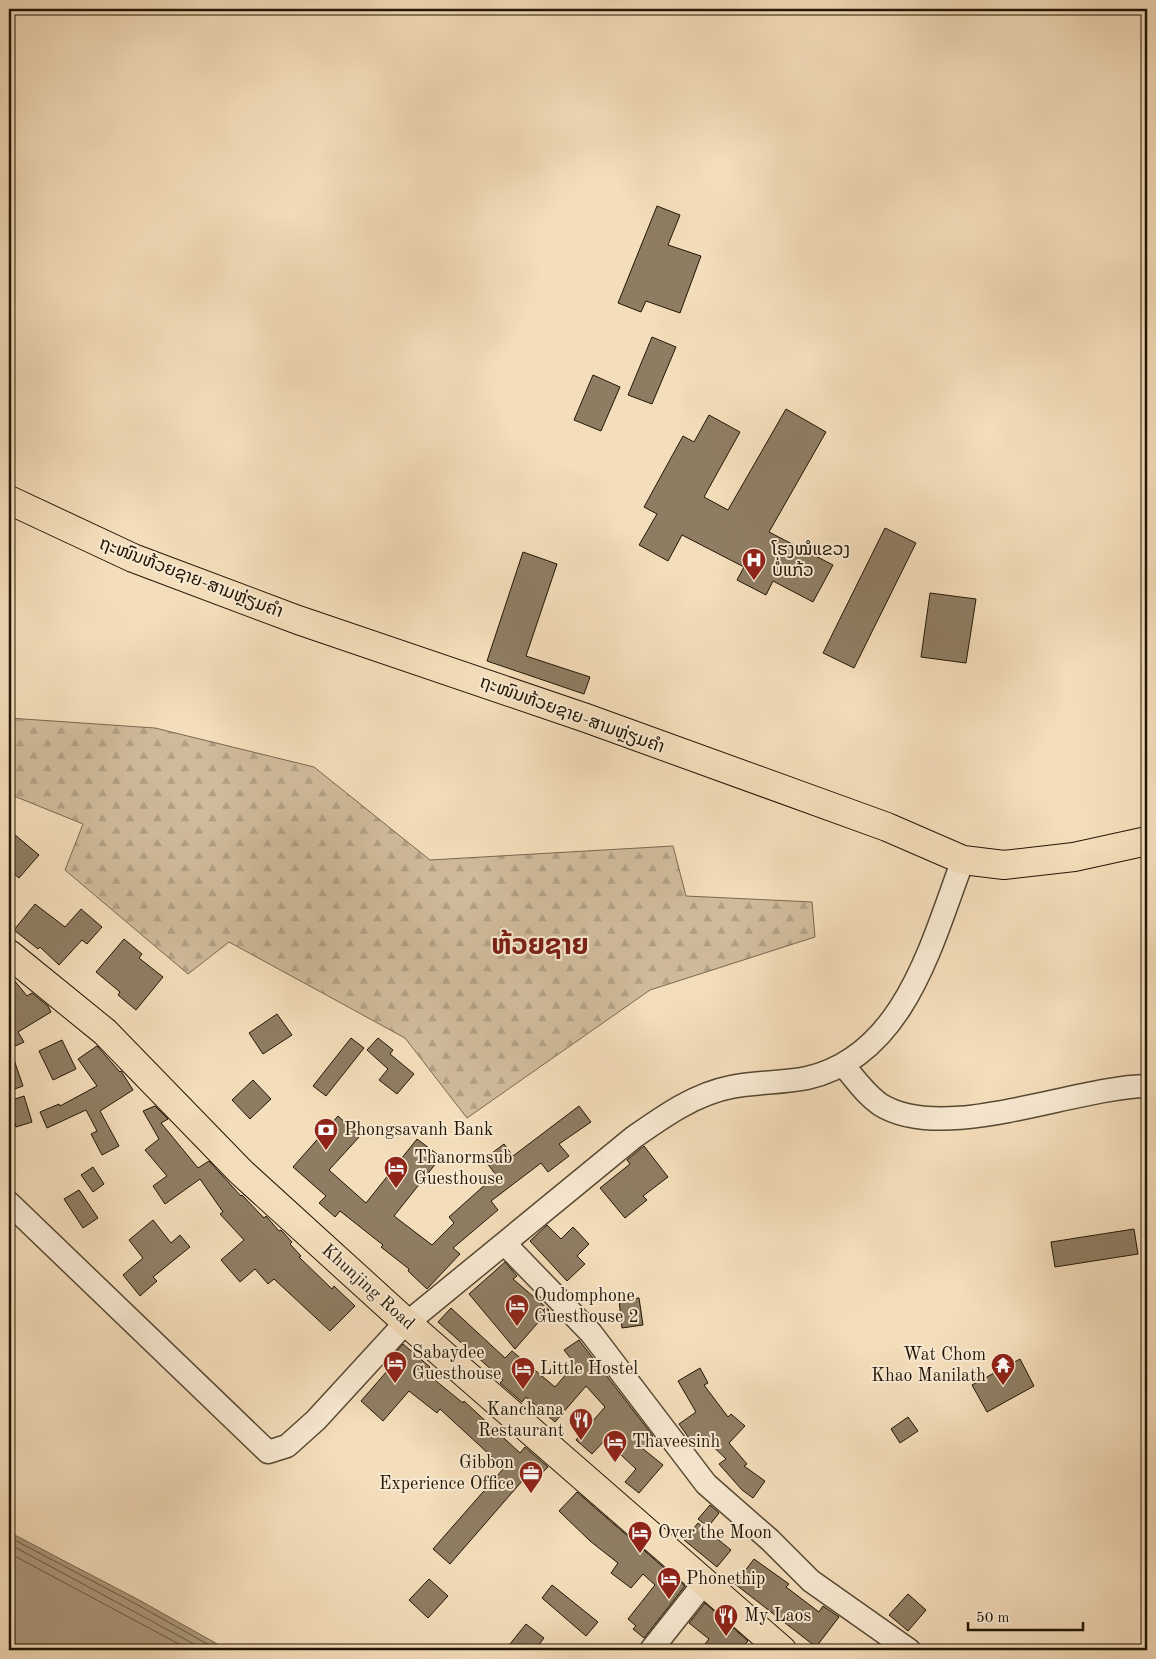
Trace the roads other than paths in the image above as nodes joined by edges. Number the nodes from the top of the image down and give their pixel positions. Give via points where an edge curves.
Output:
1 (9, 500) edge
2 (1147, 841) edge
3 (963, 860) junction
4 (9, 954) edge
5 (844, 1066) junction
6 (1147, 1086) edge
7 (9, 1203) edge
8 (505, 1244) junction
9 (407, 1323) junction
10 (704, 1583) junction
11 (651, 1650) edge
12 (782, 1650) edge
13 (909, 1650) edge

1 - 3 main road, ຖະໜົນຫ້ວຍຊາຍ-ສາມຫຼ່ຽມຄຳ via 132,558 298,620 586,718 887,827
2 - 3 main road, ຖະໜົນຫ້ວຍຊາຍ-ສາມຫຼ່ຽມຄຳ via 1074,857 1004,865
3 - 5 street via 918,976 889,1023 867,1048
4 - 9 main road, Khunjing Road via 105,1032 241,1172
5 - 6 street via 880,1104 894,1112 920,1119 954,1119
5 - 8 street via 807,1078 730,1087 695,1099 666,1114
7 - 9 street via 268,1452 287,1446 316,1420
8 - 9 street
8 - 13 street via 591,1333 706,1484 811,1581
9 - 10 main road, Khunjing Road
10 - 11 street
10 - 12 main road, Khunjing Road

